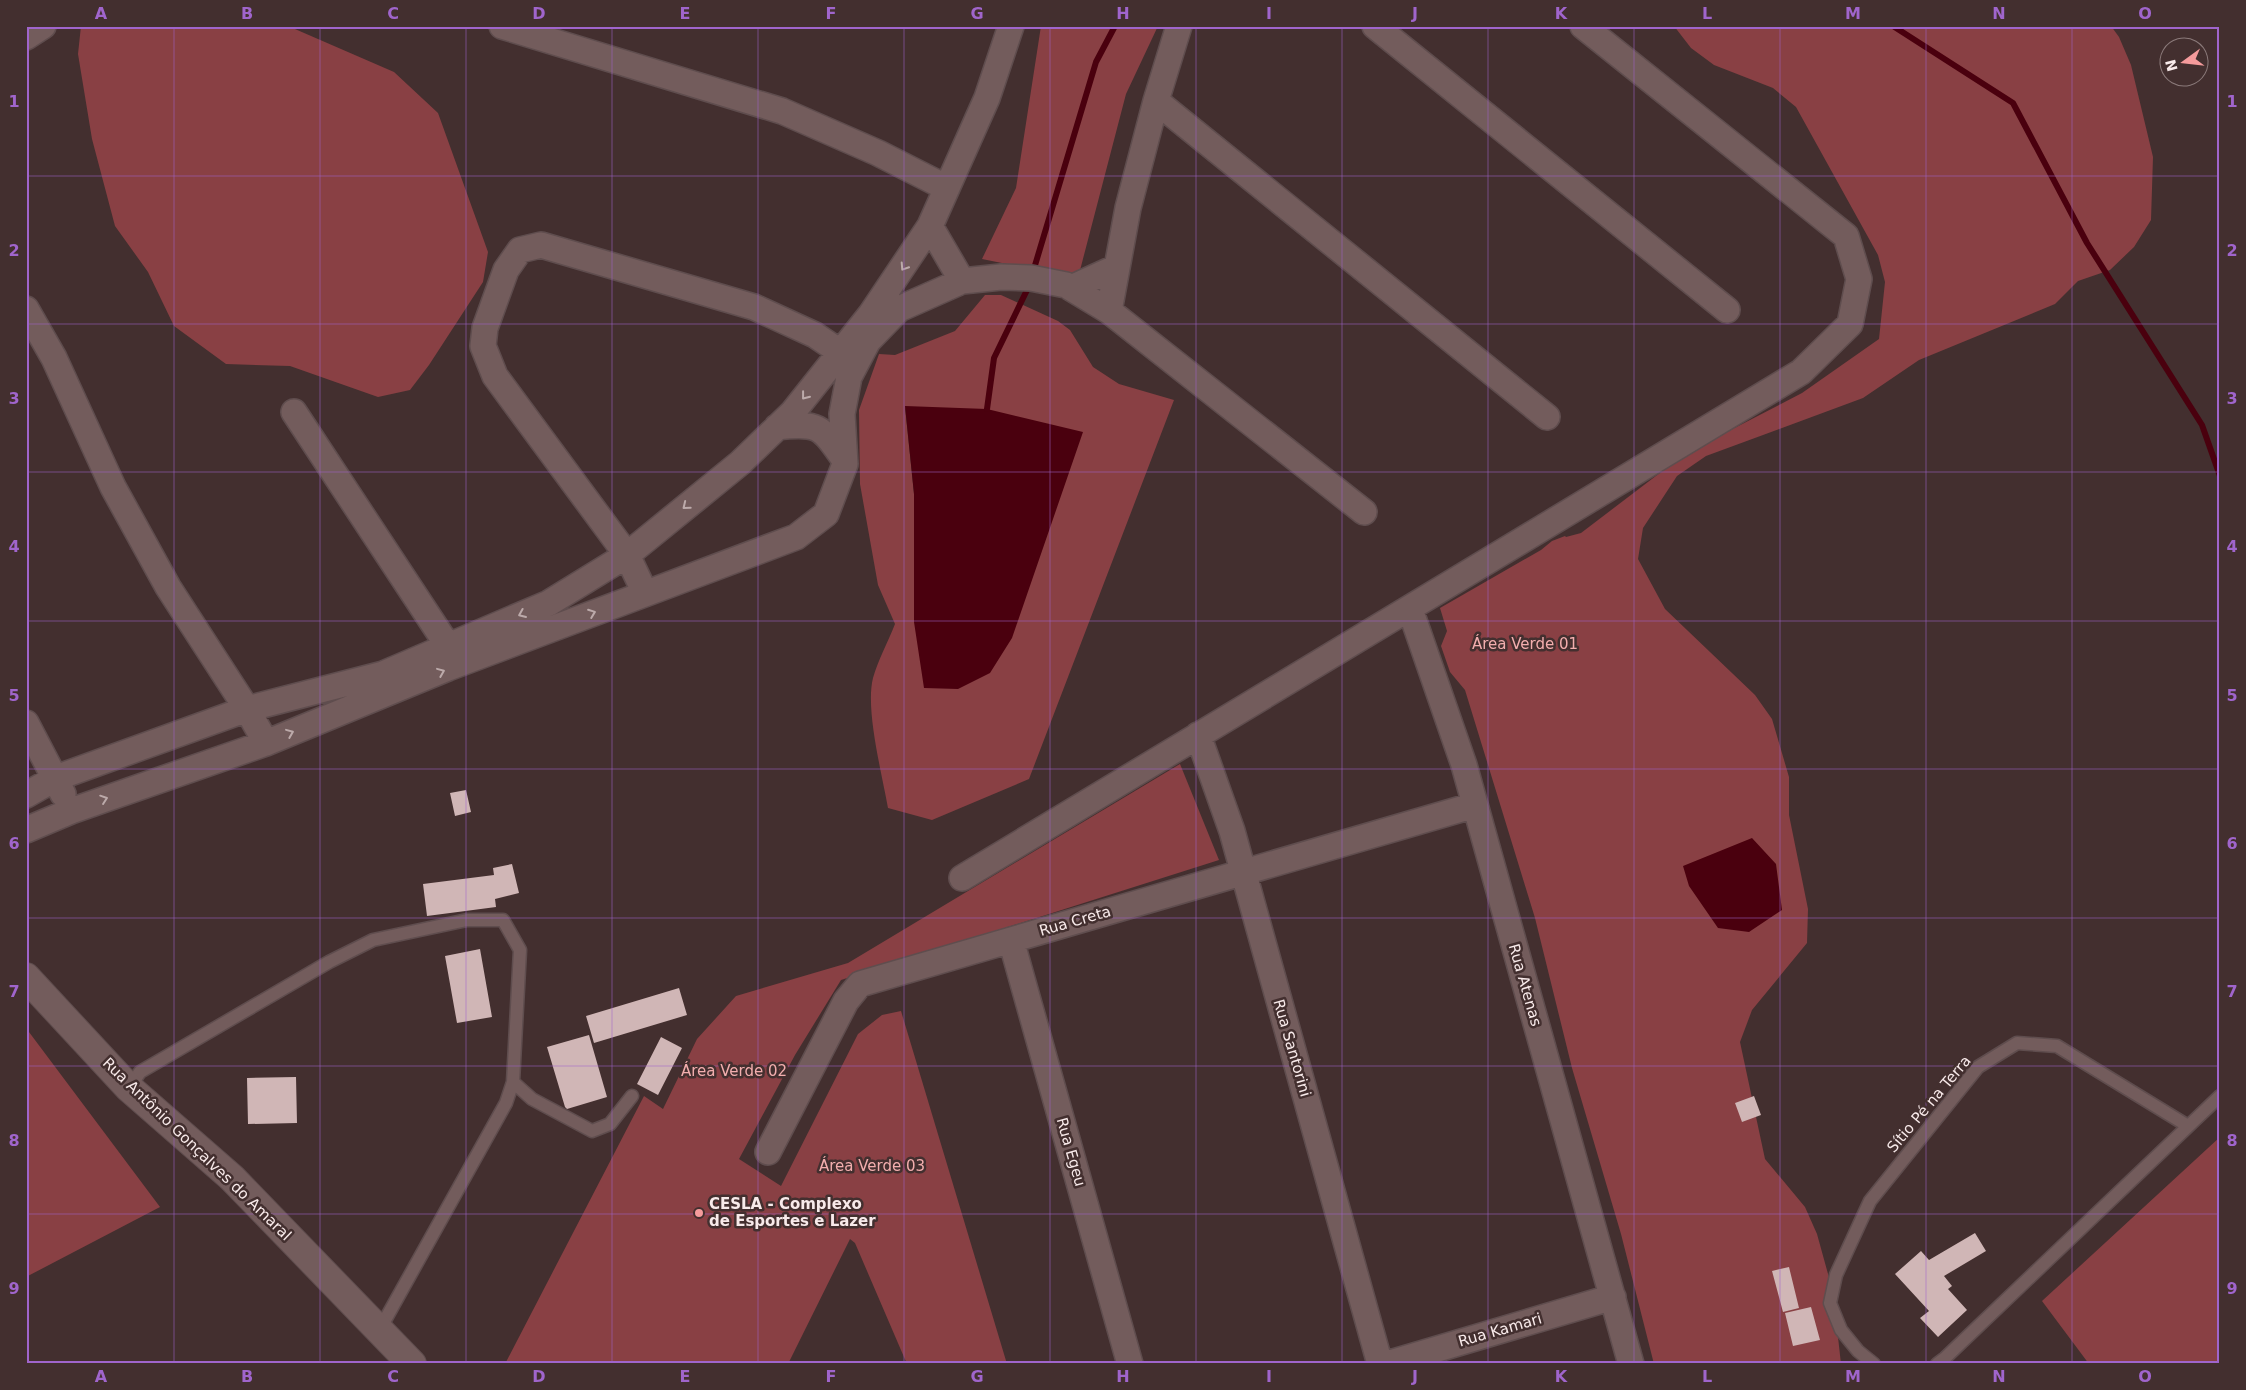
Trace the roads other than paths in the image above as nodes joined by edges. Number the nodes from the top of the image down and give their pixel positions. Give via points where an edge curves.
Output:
1 (42, 26) edge
2 (502, 26) edge
3 (1011, 26) edge
4 (1179, 26) edge
5 (1375, 26) edge
6 (1583, 26) edge
7 (26, 37) edge
8 (1156, 101) junction
9 (946, 188) junction
10 (930, 226) junction
11 (1117, 267) junction
12 (962, 281) junction
13 (1071, 288) junction
14 (26, 309) edge
15 (1727, 310) dead end
16 (1109, 311) junction
17 (840, 352) junction
18 (294, 412) dead end
19 (1547, 417) dead end
20 (777, 427) junction
21 (844, 459) junction
22 (1364, 512) dead end
23 (627, 555) junction
24 (645, 593) junction
25 (1410, 609) junction
26 (448, 646) junction
27 (247, 709) junction
28 (26, 722) edge
29 (1198, 735) junction
30 (266, 743) junction
31 (56, 778) junction
32 (26, 795) edge
33 (1475, 805) junction
34 (71, 811) junction
35 (26, 830) edge
36 (1243, 873) junction
37 (962, 878) dead end
38 (1012, 940) junction
39 (26, 977) edge
40 (513, 1082) junction
41 (129, 1088) junction
42 (632, 1096) dead end
43 (2220, 1096) edge
44 (2188, 1126) junction
45 (768, 1152) dead end
46 (1612, 1297) junction
47 (380, 1329) junction
48 (412, 1364) edge
49 (1130, 1364) edge
50 (1380, 1364) edge
51 (1387, 1364) edge
52 (1631, 1364) edge
53 (1874, 1364) edge
54 (1937, 1364) edge

1 - 7 street
2 - 9 street via 782,111 878,153
3 - 9 street via 987,98
4 - 8 street
5 - 15 street
6 - 25 street via 1846,236 1860,279 1850,324 1801,372
8 - 11 street via 1128,208
8 - 19 street
9 - 10 street
10 - 12 street
10 -> 17 street via 882,299
11 - 13 street
11 - 16 street
12 - 13 street via 1031,278
12 - 21 street via 899,309 868,341 849,377 842,414
13 - 16 street
14 - 27 street via 54,358 113,487 168,587
16 - 22 street
17 -> 20 street via 793,412
17 - 23 street via 816,335 754,307 541,245 520,250 506,270 485,328 484,346 495,376
18 - 26 street
20 - 21 street via 802,424 816,427 828,436
20 -> 23 street via 740,463
21 - 24 street via 845,464 826,514 796,537
23 - 24 street
23 -> 26 street via 550,603
30 -> 24 street via 448,668
25 - 29 street
25 - 33 street, Rua Atenas
26 - 27 street via 383,674
27 - 30 street
27 - 31 street
28 - 31 street
29 - 36 street, Rua Santorini
29 - 37 street
34 -> 30 street
31 - 32 street
31 - 34 street
33 - 36 street, Rua Creta
33 - 46 street, Rua Atenas
34 - 35 street
36 - 38 street, Rua Creta
36 - 50 street, Rua Santorini
38 - 45 street, Rua Creta via 860,984 846,1001
38 - 49 street, Rua Egeu
39 - 41 street, Rua Antônio Gonçalves do Amaral
40 - 41 lane via 520,950 503,920 467,920 373,940 329,962 140,1072
40 - 42 lane via 532,1099 592,1131 610,1124
40 - 47 lane via 506,1104
41 - 47 street, Rua Antônio Gonçalves do Amaral via 232,1178
43 - 44 lane
44 - 53 lane, Sítio Pé na Terra via 2057,1046 2018,1042 1978,1067 1870,1201 1836,1275 1830,1303 1841,1330 1858,1352
44 - 54 lane
46 - 51 street, Rua Kamari
46 - 52 street, Rua Atenas
47 - 48 street, Rua Antônio Gonçalves do Amaral

